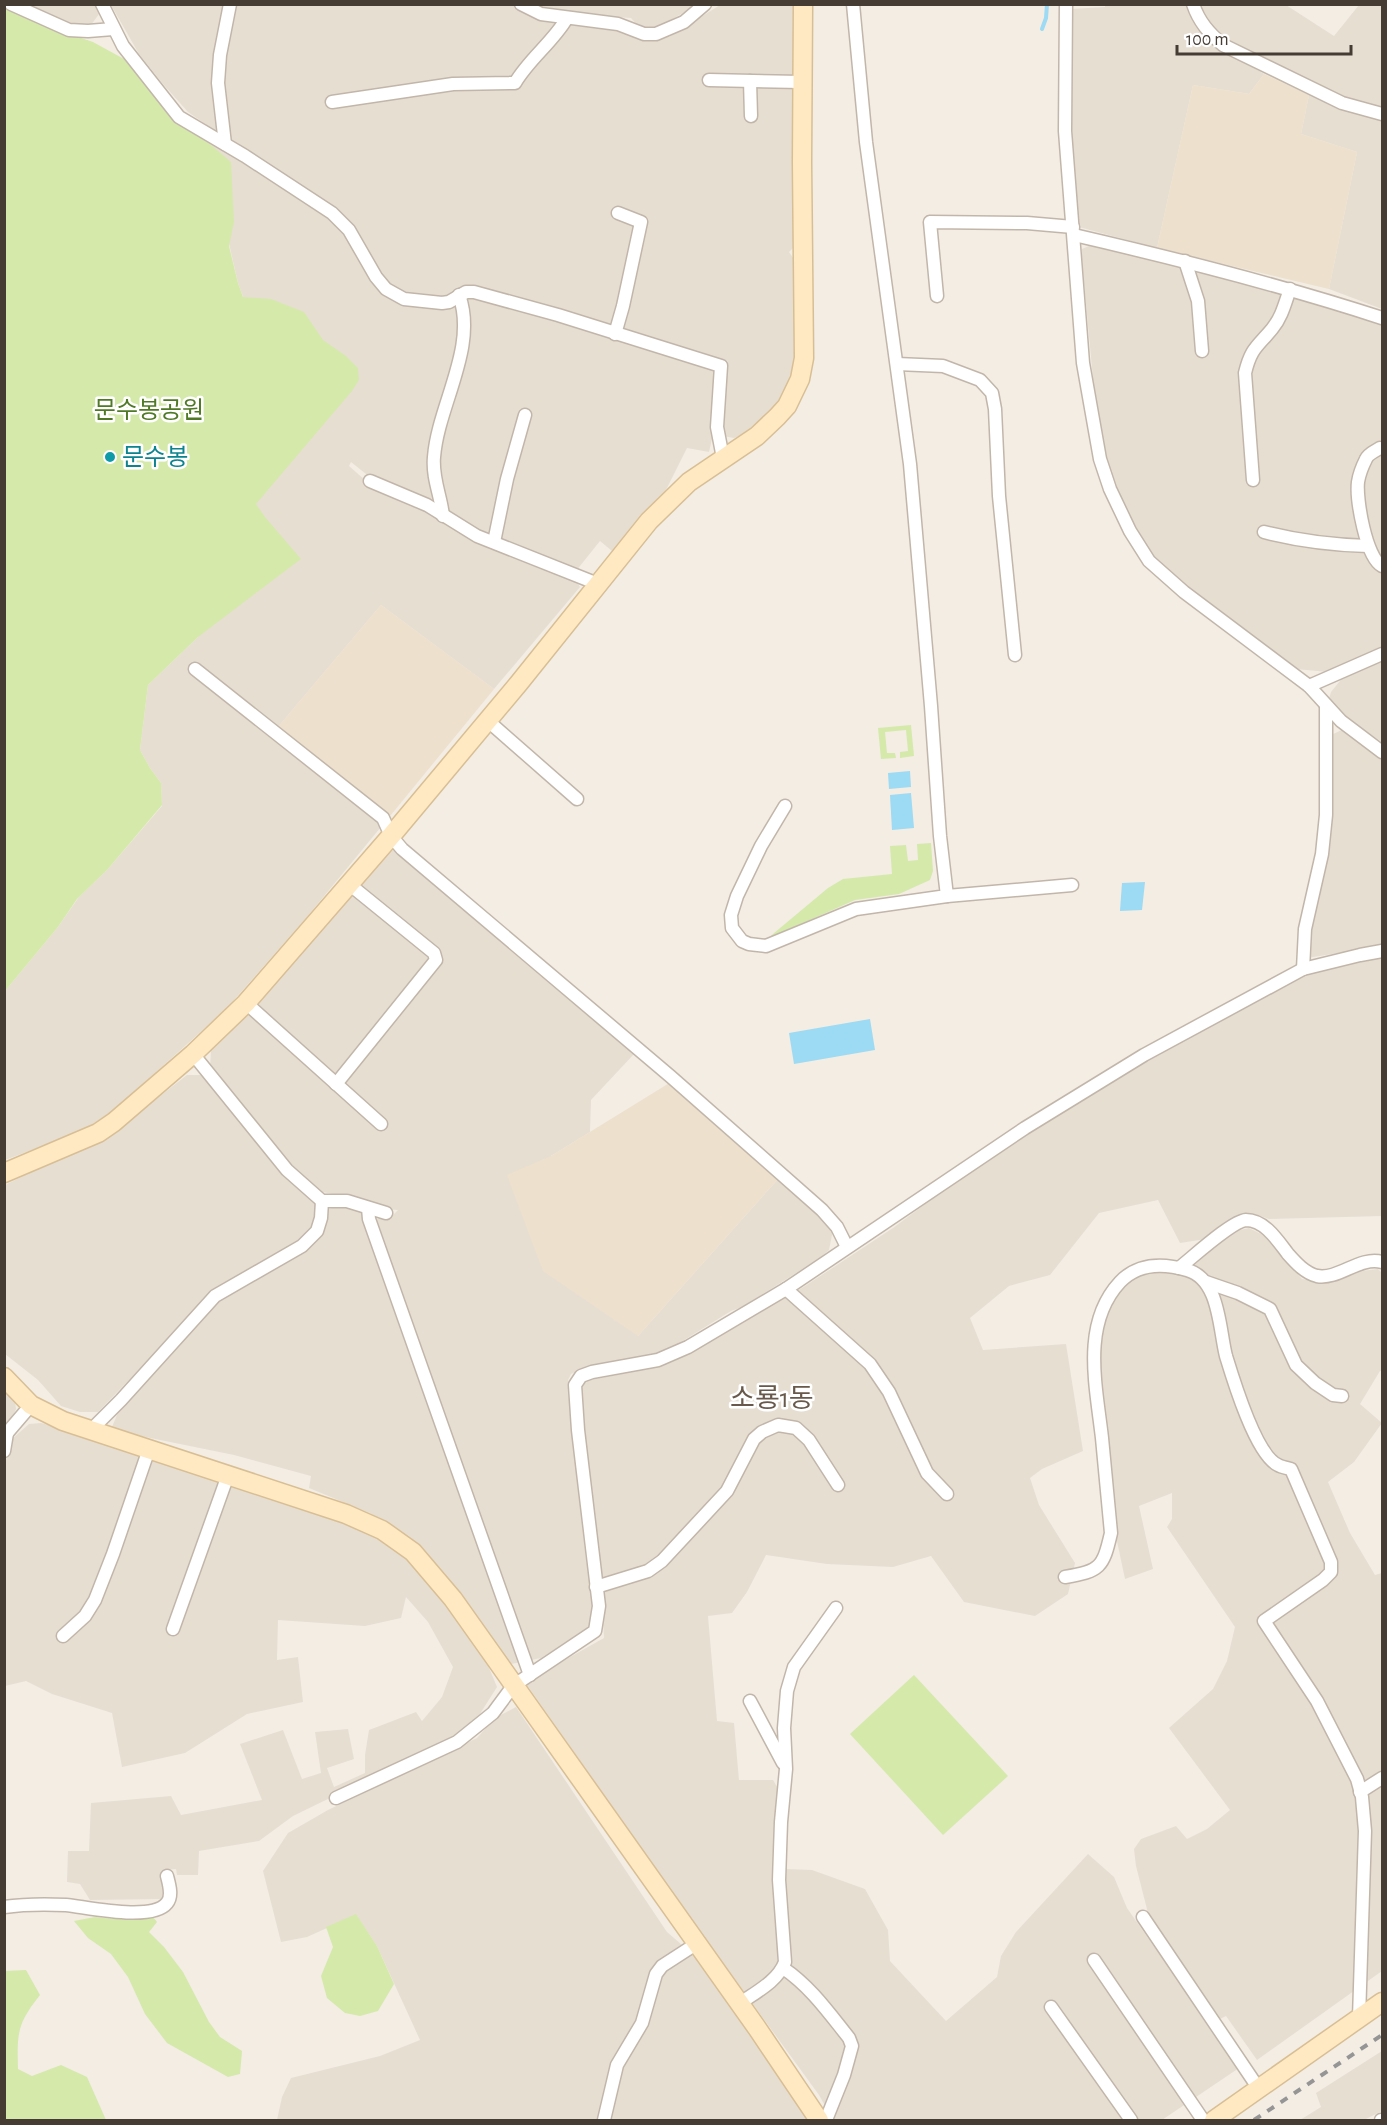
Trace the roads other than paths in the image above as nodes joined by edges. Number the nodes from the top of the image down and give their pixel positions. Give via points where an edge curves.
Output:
1 (10, 4) edge
2 (102, 4) edge
3 (230, 4) edge
4 (521, 4) edge
5 (705, 4) edge
6 (803, 4) edge
7 (853, 4) edge
8 (1066, 4) edge
9 (1193, 4) edge
10 (567, 18) junction
11 (113, 28) junction
12 (709, 80) dead end
13 (750, 81) junction
14 (801, 82) junction
15 (332, 102) dead end
16 (1383, 114) edge
17 (751, 116) dead end
18 (225, 144) junction
19 (618, 213) dead end
20 (1073, 231) junction
21 (1185, 261) junction
22 (1290, 289) junction
23 (459, 295) junction
24 (937, 296) dead end
25 (1383, 318) edge
26 (615, 334) junction
27 (1202, 351) dead end
28 (897, 364) junction
29 (525, 415) dead end
30 (1380, 448) dead end
31 (723, 458) junction
32 (1253, 480) dead end
33 (370, 481) dead end
34 (443, 516) junction
35 (1264, 532) dead end
36 (494, 542) junction
37 (1368, 546) junction
38 (1383, 566) edge
39 (598, 584) junction
40 (1383, 654) edge
41 (1015, 655) dead end
42 (195, 669) dead end
43 (1310, 686) junction
44 (1326, 705) junction
45 (487, 720) junction
46 (1383, 752) edge
47 (577, 799) dead end
48 (785, 806) dead end
49 (391, 836) junction
50 (349, 884) junction
51 (1072, 885) dead end
52 (947, 896) junction
53 (1383, 951) edge
54 (1303, 969) junction
55 (246, 1003) junction
56 (193, 1054) junction
57 (336, 1084) junction
58 (381, 1124) dead end
59 (4, 1173) edge
60 (322, 1201) junction
61 (368, 1208) junction
62 (386, 1213) dead end
63 (847, 1246) junction
64 (1383, 1262) edge
65 (1179, 1268) junction
66 (1206, 1282) junction
67 (786, 1289) junction
68 (4, 1377) edge
69 (1342, 1396) dead end
70 (31, 1405) junction
71 (90, 1431) junction
72 (6, 1433) edge
73 (149, 1449) junction
74 (4, 1451) edge
75 (228, 1475) junction
76 (838, 1485) dead end
77 (947, 1494) dead end
78 (1065, 1576) dead end
79 (596, 1587) junction
80 (836, 1608) dead end
81 (173, 1629) dead end
82 (63, 1636) dead end
83 (530, 1675) junction
84 (513, 1686) junction
85 (750, 1701) dead end
86 (786, 1769) junction
87 (1383, 1778) edge
88 (1360, 1792) junction
89 (336, 1798) dead end
90 (167, 1876) dead end
91 (4, 1907) edge
92 (1143, 1917) dead end
93 (696, 1944) junction
94 (1094, 1960) dead end
95 (783, 1968) junction
96 (1383, 2002) edge
97 (739, 2004) junction
98 (1051, 2007) dead end
99 (1359, 2018) junction
100 (1259, 2089) junction
101 (604, 2121) edge
102 (819, 2121) edge
103 (826, 2121) edge
104 (1131, 2121) edge
105 (1203, 2121) edge
106 (1214, 2121) edge

1 - 11 street via 69,30
2 - 11 street
3 - 18 street via 218,83
4 - 10 street via 541,14
5 - 10 street via 684,22 656,34 644,34 618,24
6 - 14 street
7 - 28 street via 866,142
8 - 20 street via 1065,131
9 - 16 street via 1197,18 1223,45 1342,103
10 - 15 street via 515,83 453,84
11 - 18 street via 179,117
12 - 13 street
13 - 14 street
13 - 17 street
14 - 31 street via 804,358 800,379 787,406 757,436
18 - 23 street via 332,213 349,230 376,277 394,294 412,301 442,303
19 - 26 street via 641,222
20 - 21 street
20 - 24 street via 1027,223 930,222
20 - 43 street via 1083,363 1097,444 1110,489 1130,531 1149,561 1184,592
21 - 22 street
21 - 27 street via 1198,301
22 - 25 street
22 - 32 street via 1281,315 1256,345 1245,374
23 - 26 street via 474,292
23 - 34 street via 463,344 434,457
26 - 31 street via 721,366 717,427
28 - 41 street via 943,366 980,380 992,393
28 - 52 street via 910,464
29 - 36 street
30 - 37 street via 1367,457 1358,483
31 - 39 street via 689,482 649,521
33 - 34 street via 427,505
34 - 36 street via 477,537
35 - 37 street via 1297,540
36 - 39 street
37 - 38 street
39 - 45 street
40 - 43 street
42 - 49 street via 383,818
43 - 44 street
44 - 46 street
44 - 54 street via 1326,815 1322,854 1305,929
45 - 47 street
45 - 49 street
48 - 52 street via 737,896 732,928 741,941 766,946 856,909
49 - 50 street
49 - 63 street via 822,1210
50 - 55 street
50 - 57 street via 434,953 436,960
51 - 52 street
53 - 54 street
54 - 63 street via 1144,1055
55 - 56 street
55 - 57 street
56 - 59 street via 98,1133
56 - 60 street via 287,1170
57 - 58 street
60 - 61 street via 347,1201
60 - 71 street via 317,1231 302,1246 215,1296
61 - 62 street
61 - 83 street
63 - 67 street
64 - 65 street via 1363,1262 1319,1276 1306,1272 1273,1234 1246,1220 1232,1226
65 - 66 street via 1192,1271
65 - 78 street via 1172,1265 1135,1269 1109,1294 1099,1315 1094,1366 1111,1533 1106,1557 1092,1572
66 - 69 street via 1270,1309 1296,1365 1315,1383 1333,1395
66 - 88 street via 1217,1305 1226,1355 1250,1425 1269,1458 1291,1469 1332,1562 1331,1572 1323,1580 1264,1621 1317,1701
67 - 77 street via 870,1364 890,1392 927,1473
67 - 79 street via 688,1347 658,1360 592,1372 581,1376 575,1385
68 - 70 street
70 - 71 street
70 - 72 street
71 - 73 street
72 - 74 street
73 - 75 street
73 - 82 street via 94,1600 85,1616
75 - 81 street
75 - 84 street via 346,1514 382,1530 413,1552 453,1599
76 - 79 street via 809,1440 796,1428 778,1425 754,1440 727,1491 662,1561 648,1570
79 - 83 street via 599,1606 595,1631
80 - 86 street via 794,1667 787,1691 784,1728
83 - 84 street
84 - 89 street via 493,1713 458,1742
84 - 93 street
85 - 86 street
86 - 95 street via 779,1880
87 - 88 street
88 - 99 street via 1365,1831
90 - 91 street via 167,1902 148,1911 120,1913 28,1903
92 - 100 street
93 - 97 street
93 - 101 street via 656,1974 642,2023 617,2065
94 - 105 street
95 - 97 street via 772,1981
95 - 103 street via 814,1995 852,2046
96 - 99 street
97 - 102 street
98 - 104 street
99 - 100 street
100 - 106 street

